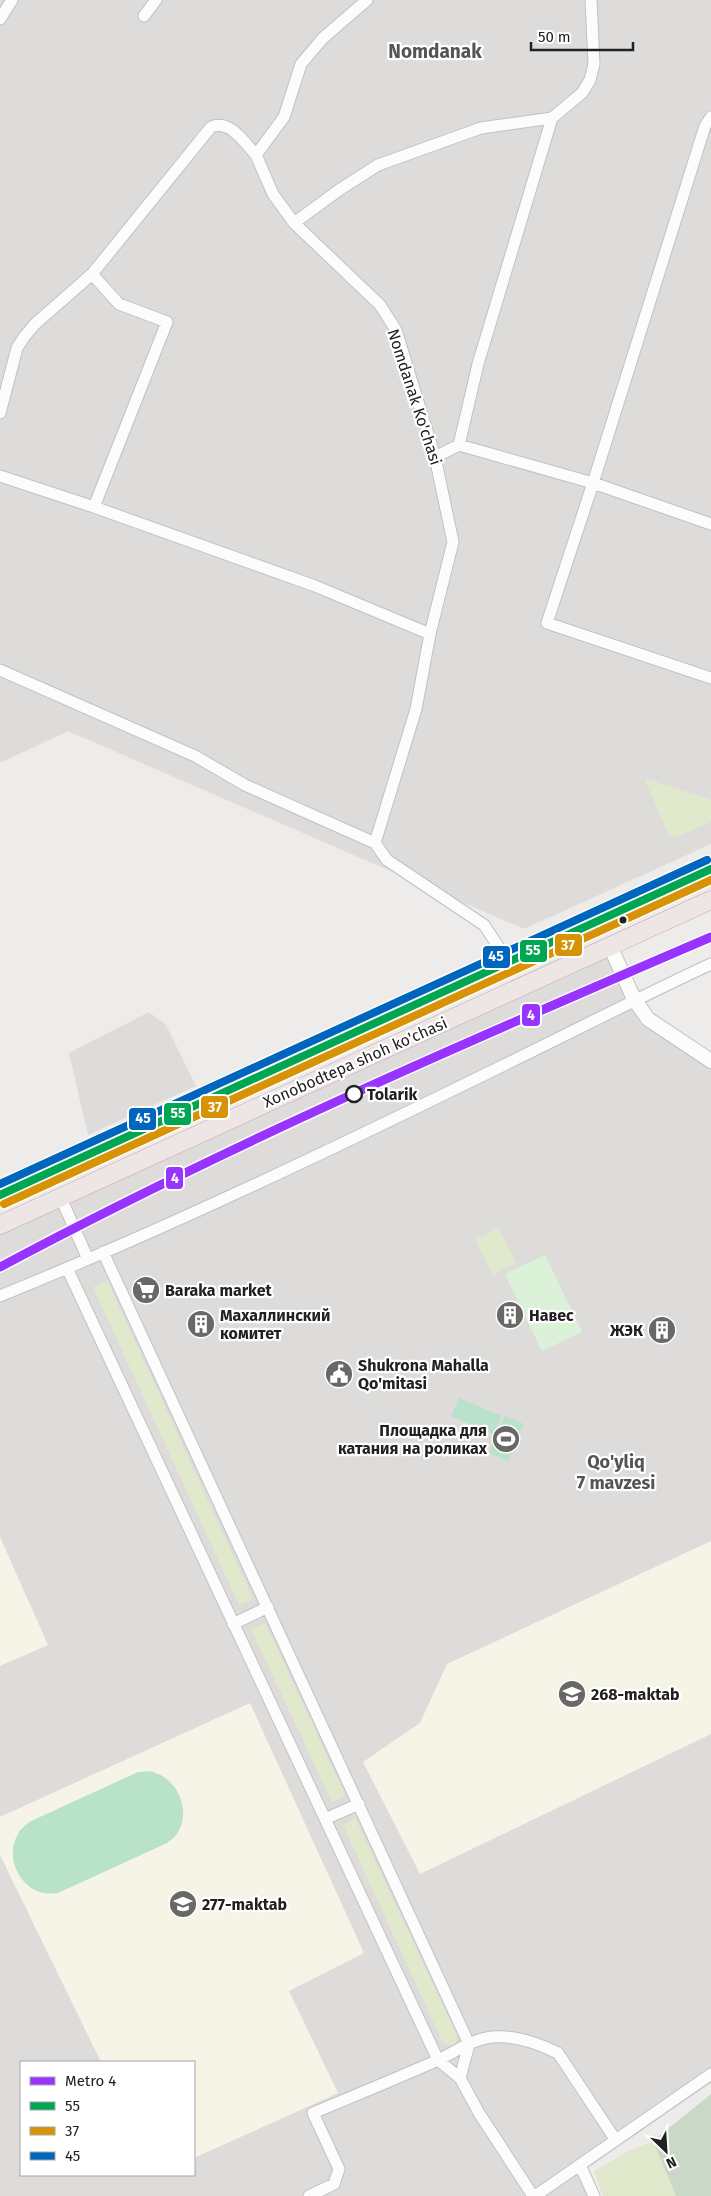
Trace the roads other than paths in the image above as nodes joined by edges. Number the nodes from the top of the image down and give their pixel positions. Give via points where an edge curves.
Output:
1 (12, 0) edge
2 (156, 0) edge
3 (367, 0) edge
4 (591, 0) edge
5 (144, 16) dead end
6 (0, 19) edge
7 (711, 117) edge
8 (552, 118) junction
9 (256, 155) junction
10 (294, 223) junction
11 (92, 274) junction
12 (0, 413) edge
13 (459, 445) junction
14 (435, 457) junction
15 (0, 476) edge
16 (594, 483) junction
17 (94, 507) junction
18 (711, 524) edge
19 (430, 634) junction
20 (0, 670) edge
21 (711, 678) edge
22 (376, 843) junction
23 (711, 869) edge
24 (711, 900) edge
25 (610, 946) junction
26 (505, 962) junction
27 (711, 964) edge
28 (634, 1000) junction
29 (711, 1061) edge
30 (0, 1195) edge
31 (60, 1196) junction
32 (0, 1225) edge
33 (103, 1252) junction
34 (88, 1259) junction
35 (67, 1268) junction
36 (0, 1296) edge
37 (268, 1607) junction
38 (233, 1624) junction
39 (359, 1804) junction
40 (325, 1819) junction
41 (469, 2044) junction
42 (438, 2060) junction
43 (711, 2074) edge
44 (460, 2078) junction
45 (615, 2140) junction
46 (580, 2164) junction
47 (309, 2196) edge
48 (534, 2196) edge
49 (594, 2196) edge

1 - 6 street
2 - 5 street
3 - 9 street via 323,38 301,64 284,117
4 - 8 street via 594,64 590,80 582,93
7 - 16 street via 704,126
8 - 10 street via 481,128 378,165
8 - 13 street via 478,364
9 - 10 street, Nomdanak Ko'chasi via 273,194
9 - 11 street, Nomdanak Ko'chasi via 227,126 219,124 212,127
10 - 14 street, Nomdanak Ko'chasi via 380,305 396,330
11 - 12 street, Nomdanak Ko'chasi via 24,337 17,348
11 - 17 street via 119,304 167,322
13 - 14 street
13 - 16 street
14 - 19 street, Nomdanak Ko'chasi via 453,542
15 - 17 street
16 - 18 street
16 - 21 street via 547,623
17 - 19 street via 315,586
19 - 22 street, Nomdanak Ko'chasi via 416,709
20 - 22 street via 195,756 245,785
22 - 26 street via 387,860 484,925
23 - 26 highway, Xonobodtepa shoh ko'chasi
24 - 25 highway, Xonobodtepa shoh ko'chasi
25 - 28 street
25 - 31 highway, Xonobodtepa shoh ko'chasi
26 - 30 highway, Xonobodtepa shoh ko'chasi
27 - 28 street
28 - 29 street via 648,1019
28 - 33 street via 352,1139
31 - 32 highway, Xonobodtepa shoh ko'chasi
31 - 34 street
33 - 34 street
33 - 37 street
34 - 35 street
35 - 36 street
35 - 38 street
37 - 38 street
37 - 39 street
38 - 40 street
39 - 40 street
39 - 41 street
40 - 42 street
41 - 42 street
41 - 44 street
41 - 45 street via 480,2039 506,2037 558,2053
42 - 44 street
42 - 47 street via 313,2113 339,2169 334,2184
43 - 45 street
44 - 48 street
45 - 46 street
46 - 48 street
46 - 49 street

